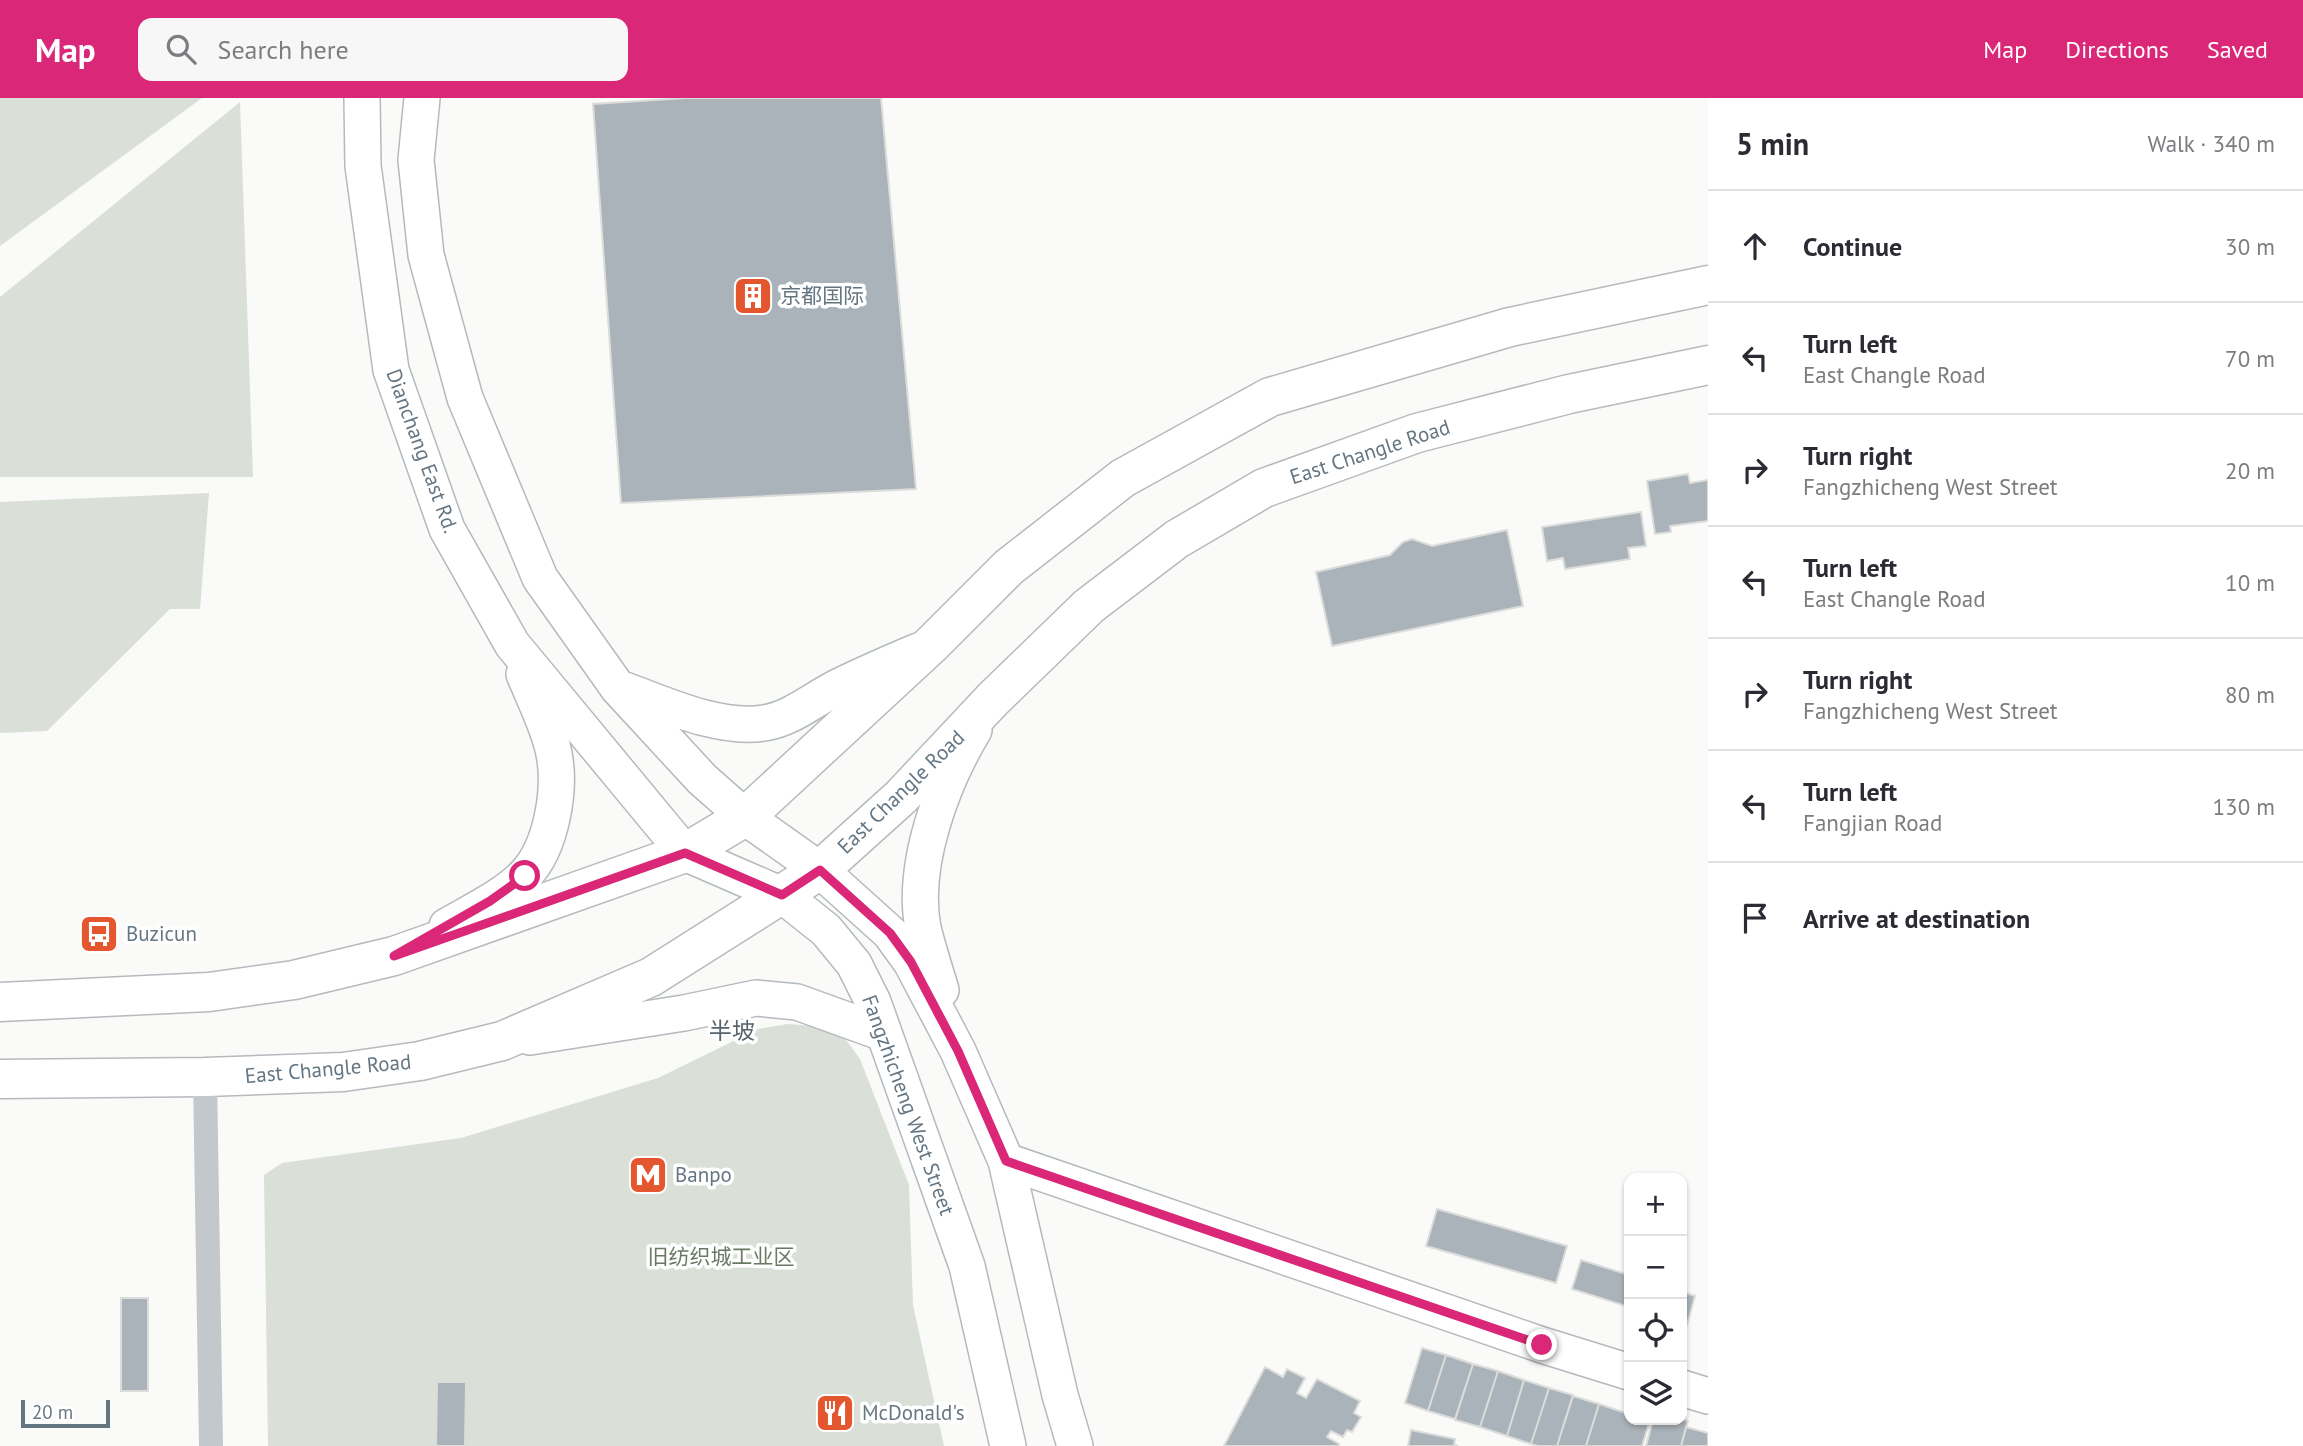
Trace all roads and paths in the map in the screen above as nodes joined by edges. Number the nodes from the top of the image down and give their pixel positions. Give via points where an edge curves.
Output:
1 (362, 98) edge
2 (422, 98) edge
3 (1708, 285) edge
4 (1708, 365) edge
5 (512, 644) junction
6 (931, 645) junction
7 (618, 688) junction
8 (993, 699) junction
9 (745, 817) junction
10 (685, 853) junction
11 (820, 870) junction
12 (782, 895) junction
13 (394, 956) junction
14 (0, 1002) edge
15 (883, 1033) junction
16 (502, 1041) junction
17 (958, 1051) junction
18 (205, 1077) junction
19 (0, 1079) edge
20 (1006, 1161) junction
21 (1624, 1370) edge
22 (1687, 1390) edge
23 (1708, 1396) edge
24 (211, 1446) edge
25 (1008, 1446) edge
26 (1075, 1446) edge

1 - 5 main road, Dianchang East Rd. via 363,166 391,370 447,529
2 - 7 main road via 416,160 426,255 466,398 540,578
3 - 6 main road via 1510,327 1270,397 1123,478 1009,567
4 - 8 main road, East Changle Road via 1417,433 1264,488 1177,539 1089,606
5 - 10 main road, Dianchang East Rd.
5 - 13 main road via 553,749 556,796 546,843 525,876
6 - 7 main road via 765,723 735,723 687,713
6 - 9 main road
7 - 9 main road via 702,779
8 - 11 main road, East Changle Road via 901,797
8 - 17 main road via 958,756 937,805 922,886 923,926
9 - 10 main road
9 - 11 main road
10 - 12 main road, Fangzhicheng West Street
10 - 13 main road
11 - 12 main road, East Changle Road
11 - 17 main road via 890,933 911,962
12 - 15 main road, Fangzhicheng West Street via 826,930 854,964
12 - 16 main road, East Changle Road via 651,977
13 - 14 main road via 294,980 209,992
15 - 16 main road via 797,1002 756,998
15 - 25 main road, Fangzhicheng West Street via 967,1266
16 - 18 main road, East Changle Road via 420,1061 343,1072
17 - 20 main road
18 - 19 main road, East Changle Road
18 - 24 street
20 - 21 main road
20 - 26 main road
22 - 23 main road

